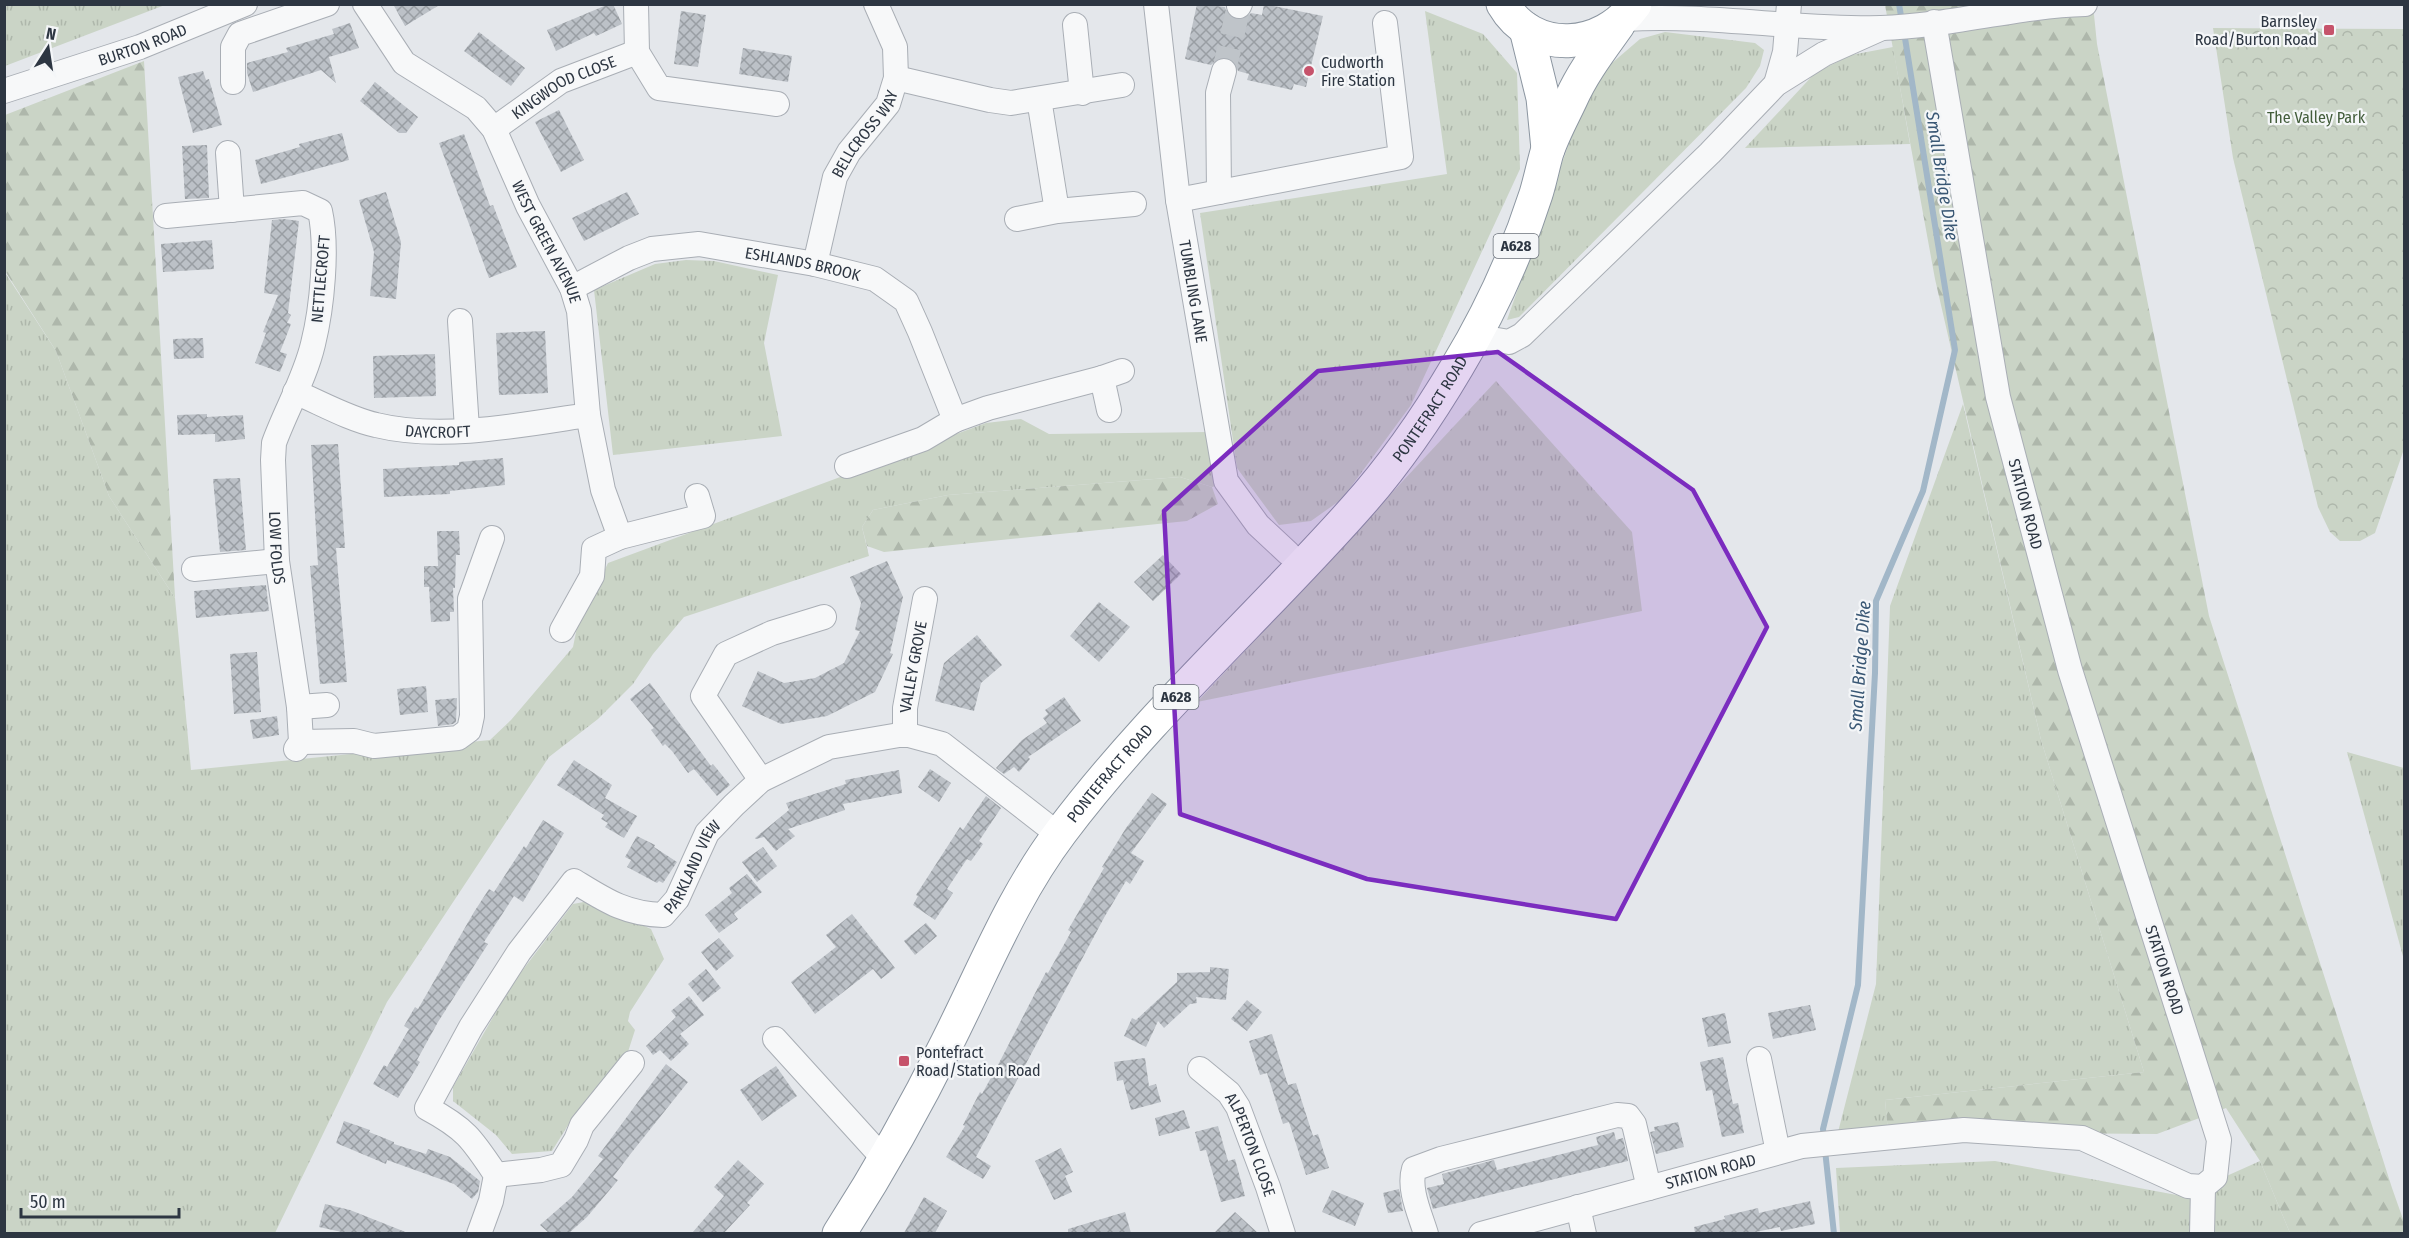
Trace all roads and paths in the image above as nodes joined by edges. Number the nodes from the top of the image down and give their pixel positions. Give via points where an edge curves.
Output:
1 (245, 4) edge
2 (327, 4) edge
3 (365, 4) edge
4 (636, 4) edge
5 (876, 4) edge
6 (1156, 4) edge
7 (1688, 4) edge
8 (2085, 4) edge
9 (2065, 5) edge
10 (1507, 12) edge
11 (1788, 15) edge
12 (1626, 16) edge
13 (1853, 16) edge
14 (1725, 21) junction
15 (1385, 23) dead end
16 (1926, 23) junction
17 (1075, 25) dead end
18 (1882, 28) junction
19 (637, 52) junction
20 (896, 78) junction
21 (233, 82) dead end
22 (1221, 82) tunnel mouth
23 (1776, 84) junction
24 (1122, 85) dead end
25 (4, 91) edge
26 (1085, 92) junction
27 (1039, 99) junction
28 (777, 104) dead end
29 (494, 129) junction
30 (1548, 151) junction
31 (228, 153) dead end
32 (1219, 192) junction
33 (1178, 200) junction
34 (1134, 204) dead end
35 (232, 210) junction
36 (1057, 212) junction
37 (166, 216) dead end
38 (1017, 219) dead end
39 (815, 264) junction
40 (572, 288) junction
41 (460, 321) dead end
42 (1474, 336) junction
43 (295, 392) junction
44 (1109, 410) dead end
45 (588, 415) junction
46 (955, 420) junction
47 (467, 429) junction
48 (847, 466) dead end
49 (697, 496) dead end
50 (620, 537) junction
51 (492, 538) dead end
52 (1288, 554) dead end
53 (277, 561) junction
54 (195, 569) dead end
55 (925, 599) dead end
56 (824, 617) dead end
57 (562, 630) dead end
58 (327, 705) dead end
59 (299, 707) junction
60 (905, 734) junction
61 (761, 780) junction
62 (1059, 834) junction
63 (775, 1039) dead end
64 (1760, 1059) dead end
65 (632, 1063) dead end
66 (1200, 1069) dead end
67 (1778, 1152) junction
68 (884, 1160) junction
69 (496, 1175) junction
70 (2203, 1187) junction
71 (1649, 1188) junction
72 (1578, 1207) junction
73 (479, 1233) edge
74 (839, 1233) edge
75 (1283, 1233) edge
76 (1426, 1233) edge
77 (1481, 1233) edge
78 (1584, 1233) edge
79 (2202, 1233) edge

1 - 25 street, BURTON ROAD via 140,47
2 - 21 street via 240,34 233,47
3 - 29 street, WEST GREEN AVENUE via 404,63 476,108
4 - 19 street, KINGWOOD CLOSE
5 - 20 street, BELLCROSS WAY via 895,47
6 - 33 street, TUMBLING LANE
7 - 14 street, PONTEFRACT ROAD
8 - 9 street, PONTEFRACT ROAD
9 - 16 street, PONTEFRACT ROAD
10 - 12 highway via 1544,37 1564,41 1592,38
10 - 30 highway, PONTEFRACT ROAD / A628 via 1543,98
11 - 13 street, PONTEFRACT ROAD
11 - 14 street, PONTEFRACT ROAD
11 - 23 street, PONTEFRACT ROAD via 1785,52
12 - 14 street, PONTEFRACT ROAD
12 - 30 highway, PONTEFRACT ROAD / A628 via 1586,69
13 - 18 street, PONTEFRACT ROAD
15 - 32 street via 1401,157
16 - 18 street, PONTEFRACT ROAD
16 - 70 street, STATION ROAD via 1998,398 2070,670 2219,1140 2215,1177
17 - 26 street
18 - 23 street, PONTEFRACT ROAD via 1824,54
19 - 28 street, KINGWOOD CLOSE via 659,88
19 - 29 street, KINGWOOD CLOSE via 561,81
20 - 27 street via 990,100 1011,103
20 - 39 street, BELLCROSS WAY via 888,104 849,152 835,177
22 - 32 street
23 - 42 street, PONTEFRACT ROAD via 1522,335 1509,342
24 - 26 street
26 - 27 street
27 - 36 street
29 - 40 street, WEST GREEN AVENUE via 528,206
30 - 42 highway, PONTEFRACT ROAD / A628 via 1518,241
31 - 35 street
32 - 33 street
33 - 52 street, TUMBLING LANE via 1226,481 1258,525
34 - 36 street
35 - 37 street, NETTLECROFT
35 - 43 street, NETTLECROFT via 303,203 320,212 325,233 319,312 313,345
36 - 38 street
39 - 40 street, ESHLANDS BROOK via 699,244 675,245 629,258
39 - 46 street, ESHLANDS BROOK via 876,279 906,301
40 - 45 street, WEST GREEN AVENUE via 579,311
41 - 47 street
42 - 62 highway, PONTEFRACT ROAD / A628 via 1399,454 1357,507 1204,665 1125,752
43 - 47 street, DAYCROFT via 382,427 420,432
43 - 53 street, LOW FOLDS via 274,443
44 - 46 street via 1112,375
45 - 47 street, DAYCROFT via 514,427
45 - 50 street, WEST GREEN AVENUE via 603,490
46 - 48 street via 923,439
49 - 50 street via 703,516
50 - 57 street via 594,549 592,576
51 - 59 street, LOW FOLDS via 470,599 469,730 458,738 374,746 354,741 299,746
53 - 54 street
53 - 59 street, LOW FOLDS
55 - 60 street, VALLEY GROVE via 905,708
56 - 61 street via 772,633 726,654 703,696
58 - 59 street
60 - 61 street, PARKLAND VIEW via 829,747
60 - 62 street, PARKLAND VIEW via 942,744
61 - 69 street, PARKLAND VIEW via 707,832 676,899 663,915 643,915 618,908 574,881 519,952 471,1027 427,1108 453,1122 471,1138
62 - 68 highway, PONTEFRACT ROAD / A628 via 1001,929 946,1045
63 - 68 street
64 - 67 street via 1777,1096
65 - 69 street via 582,1125 561,1165
66 - 75 street, ALPERTON CLOSE via 1238,1107
67 - 70 street, STATION ROAD via 1802,1146 1964,1130 2082,1138 2188,1186
67 - 71 street, STATION ROAD
68 - 74 highway, PONTEFRACT ROAD / A628
69 - 73 street
70 - 79 street
71 - 72 street, STATION ROAD
71 - 76 street via 1634,1124 1628,1116 1617,1115 1414,1169 1413,1190
72 - 77 street, STATION ROAD
72 - 78 street

